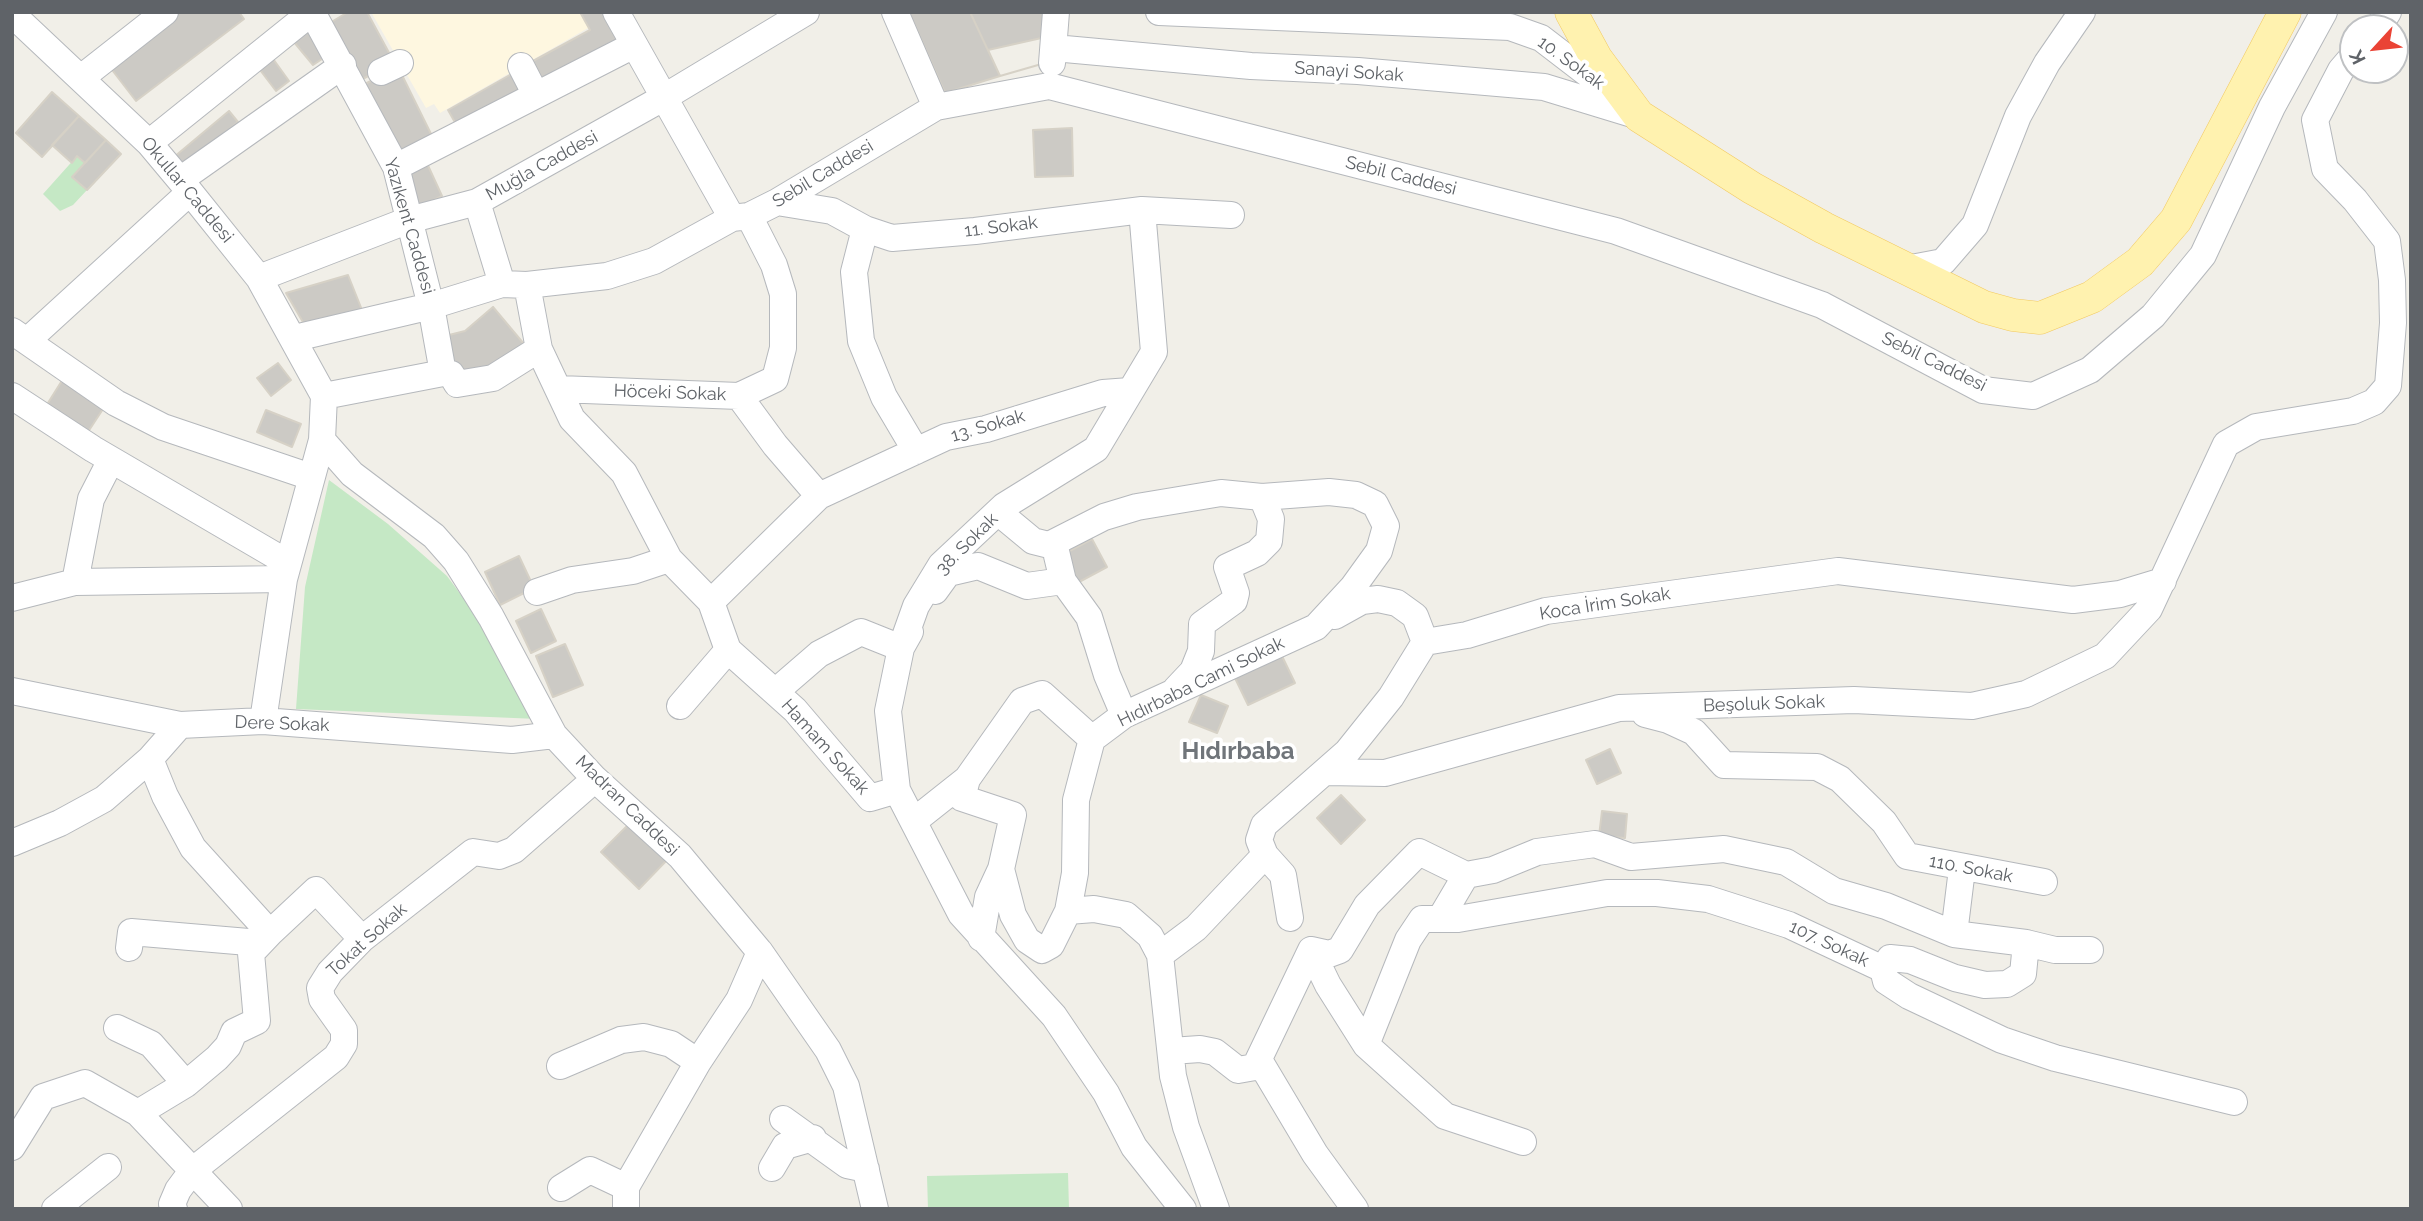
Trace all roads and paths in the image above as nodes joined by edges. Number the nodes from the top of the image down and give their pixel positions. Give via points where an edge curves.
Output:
1 (616, 12) edge
2 (806, 12) edge
3 (895, 12) edge
4 (1056, 12) edge
5 (1159, 12) edge
6 (1572, 12) edge
7 (2082, 12) edge
8 (2286, 12) edge
9 (2324, 12) edge
10 (14, 14) edge
11 (1275, 14) edge
12 (157, 15) edge
13 (320, 15) edge
14 (634, 45) junction
15 (1054, 48) junction
16 (343, 65) junction
17 (521, 66) dead end
18 (2339, 74) edge
19 (80, 78) junction
20 (1049, 86) junction
21 (536, 95) junction
22 (663, 98) junction
23 (936, 107) junction
24 (1639, 116) junction
25 (149, 143) junction
26 (396, 167) junction
27 (185, 186) junction
28 (477, 202) junction
29 (777, 202) junction
30 (1142, 210) junction
31 (1231, 215) dead end
32 (740, 217) junction
33 (410, 220) junction
34 (865, 229) junction
35 (1906, 269) junction
36 (259, 278) junction
37 (514, 284) junction
38 (431, 306) junction
39 (20, 336) edge
40 (295, 338) junction
41 (539, 349) junction
42 (443, 373) junction
43 (559, 389) junction
44 (1130, 391) junction
45 (12, 396) edge
46 (324, 396) junction
47 (739, 396) junction
48 (322, 440) junction
49 (916, 451) junction
50 (111, 460) junction
51 (311, 477) junction
52 (818, 496) junction
53 (1262, 497) junction
54 (998, 512) junction
55 (1054, 543) junction
56 (669, 559) junction
57 (286, 571) junction
58 (1063, 581) junction
59 (2163, 581) junction
60 (75, 582) junction
61 (537, 592) dead end
62 (12, 598) edge
63 (710, 602) junction
64 (1316, 627) junction
65 (1426, 642) junction
66 (901, 648) junction
67 (728, 650) junction
68 (1175, 690) junction
69 (12, 691) edge
70 (775, 692) junction
71 (680, 706) dead end
72 (1619, 708) junction
73 (1124, 715) junction
74 (263, 721) junction
75 (180, 725) junction
76 (554, 735) junction
77 (1091, 739) junction
78 (149, 759) junction
79 (1326, 772) junction
80 (595, 779) junction
81 (967, 779) junction
82 (897, 790) junction
83 (914, 821) junction
84 (12, 843) edge
85 (1265, 855) junction
86 (1001, 869) junction
87 (1962, 869) junction
88 (1466, 876) junction
89 (2043, 882) dead end
90 (1068, 911) junction
91 (1290, 918) dead end
92 (1440, 919) junction
93 (1954, 934) junction
94 (265, 938) junction
95 (981, 938) junction
96 (362, 939) junction
97 (2026, 943) junction
98 (130, 948) dead end
99 (1311, 950) junction
100 (2090, 950) dead end
101 (760, 952) junction
102 (1160, 955) junction
103 (1883, 969) junction
104 (117, 1028) dead end
105 (1366, 1045) junction
106 (1171, 1051) junction
107 (1259, 1060) junction
108 (698, 1062) junction
109 (560, 1066) dead end
110 (186, 1084) junction
111 (2234, 1102) dead end
112 (138, 1113) junction
113 (783, 1119) dead end
114 (813, 1138) junction
115 (1523, 1142) dead end
116 (12, 1147) edge
117 (108, 1167) dead end
118 (772, 1168) dead end
119 (866, 1170) junction
120 (192, 1171) junction
121 (561, 1188) dead end
122 (626, 1198) edge
123 (55, 1209) edge
124 (174, 1209) edge
125 (229, 1209) edge
126 (875, 1209) edge
127 (1183, 1209) edge
128 (1216, 1209) edge
129 (1354, 1209) edge

1 - 14 street
2 - 22 street, Muğla Caddesi
3 - 23 street
4 - 15 street
5 - 11 street, 10. Sokak
6 - 24 main road via 1596,58
7 - 35 street via 2018,116 1975,225 1943,262
8 - 35 main road via 2176,220 2140,261 2092,297 2040,318 2013,316
9 - 20 street, Sebil Caddesi via 2272,107 2203,255 2153,316 2090,370 2033,396 1983,390 1822,305 1616,231
10 - 19 street, Okullar Caddesi
11 - 24 street, 10. Sokak via 1510,27 1541,38
12 - 19 street
13 - 16 street, Yazıkent Caddesi
13 - 25 street
14 - 21 street
14 - 22 street
15 - 20 street
15 - 24 street, Sanayi Sokak via 1544,87
16 - 26 street, Yazıkent Caddesi
16 - 27 street
17 - 21 street
18 - 59 street, Beşoluk Sokak via 2315,120 2325,169 2387,241 2393,312 2388,386 2374,402 2353,411 2256,427 2226,444
19 - 25 street, Okullar Caddesi
20 - 23 street, Sebil Caddesi
21 - 26 street
22 - 28 street, Muğla Caddesi
22 - 32 street
23 - 29 street, Sebil Caddesi
24 - 35 main road via 1752,188
25 - 27 street, Okullar Caddesi
26 - 33 street, Yazıkent Caddesi
27 - 36 street, Okullar Caddesi
27 - 39 street
28 - 33 street, Muğla Caddesi
28 - 37 street, Hamam Sokak
29 - 32 street, Sebil Caddesi
29 - 34 street, 11. Sokak via 832,211
30 - 31 street, 11. Sokak
30 - 34 street, 11. Sokak via 892,238
30 - 44 street via 1154,352
32 - 37 street, Sebil Caddesi via 654,261 607,276
32 - 47 street, Höceki Sokak via 774,265 783,294 783,348 775,379
33 - 36 street, Muğla Caddesi
33 - 38 street, Yazıkent Caddesi
34 - 49 street via 854,272 861,341 884,397
36 - 40 street, Okullar Caddesi
37 - 38 street, Sebil Caddesi
37 - 41 street, Hamam Sokak
38 - 40 street, Sebil Caddesi
38 - 42 street, Yazıkent Caddesi
39 - 51 street via 116,403 163,427
40 - 46 street, Okullar Caddesi
41 - 42 street via 494,377 457,384 451,374
41 - 43 street, Hamam Sokak
42 - 46 street
43 - 47 street, Höceki Sokak
43 - 56 street, Hamam Sokak via 572,419 624,473
44 - 49 street, 13. Sokak via 1045,408 986,429 946,437
44 - 54 street, 38. Sokak via 1096,449
45 - 50 street
46 - 48 street
47 - 52 street
48 - 51 street
48 - 76 street, Madran Caddesi via 352,474 434,536 456,561
49 - 52 street, 13. Sokak
50 - 57 street
50 - 60 street via 91,499
51 - 57 street
52 - 63 street, 13. Sokak
53 - 55 street, Hıdırbaba Cami Sokak via 1221,493 1137,507 1104,517
53 - 64 street, Hıdırbaba Cami Sokak via 1329,492 1356,495 1374,504 1386,526 1379,551
53 - 68 street via 1271,519 1269,541 1257,553 1227,567 1236,593 1234,601 1202,624 1201,651 1192,671
54 - 55 street via 1033,541
54 - 66 street, 38. Sokak via 941,565 916,606
55 - 58 street
56 - 61 street
56 - 63 street, Hamam Sokak
57 - 60 street
57 - 74 street
58 - 66 street via 1027,586 978,566 948,573
58 - 73 street via 1089,617
59 - 65 street, Koca İrim Sokak via 2120,594 2073,600 1838,571 1546,611
59 - 72 street, Beşoluk Sokak via 2149,609 2105,656 2026,694 1972,706 1854,700
60 - 62 street
63 - 67 street, Hamam Sokak
64 - 65 street via 1362,601 1378,599 1396,603 1415,616
64 - 68 street, Hıdırbaba Cami Sokak
65 - 79 street via 1391,697
66 - 70 street via 861,632 819,654
66 - 82 street, 38. Sokak via 888,711
67 - 70 street, Hamam Sokak
67 - 71 street
68 - 73 street, Hıdırbaba Cami Sokak
69 - 75 street, Dere Sokak
70 - 82 street, Hamam Sokak via 870,799
72 - 79 street, Beşoluk Sokak via 1385,773
72 - 87 street, 110. Sokak via 1668,720 1694,732 1724,765 1817,767 1860,796 1907,856
73 - 77 street, Hıdırbaba Cami Sokak
74 - 75 street, Dere Sokak
74 - 76 street, Dere Sokak via 512,740
75 - 78 street
76 - 80 street, Madran Caddesi
77 - 81 street via 1042,694 1022,701
77 - 90 street via 1076,800 1075,873
78 - 84 street via 104,799
78 - 94 street via 193,848
79 - 85 street via 1265,825 1259,840
80 - 96 street, Tokat Sokak via 514,850 499,856 473,852
80 - 101 street, Madran Caddesi via 680,856
81 - 83 street
81 - 86 street via 962,798 1013,815
82 - 83 street, Hamam Sokak
83 - 95 street, Hamam Sokak via 961,914
85 - 91 street via 1283,875
85 - 102 street via 1195,928
86 - 90 street via 1013,915 1027,940 1042,950 1051,945
86 - 95 street via 988,897
87 - 89 street, 110. Sokak
87 - 93 street
88 - 92 street
88 - 93 street via 1537,852 1595,844 1631,857 1724,849 1786,862 1834,891
88 - 99 street via 1419,852 1367,905 1340,950 1329,954
90 - 102 street via 1094,909 1126,915 1150,936
92 - 103 street, 107. Sokak via 1607,893 1657,893 1708,899 1789,925
92 - 105 street via 1422,919 1408,940
93 - 97 street
94 - 96 street via 316,890
94 - 98 street via 131,932
94 - 110 street via 251,953 257,1021 234,1032 228,1046
95 - 127 street, Hamam Sokak via 1054,1016 1100,1083 1135,1147
96 - 120 street, Tokat Sokak via 320,988 322,999 344,1030 344,1044 336,1057
97 - 100 street via 2054,950
97 - 103 street via 2023,974 2007,984 1975,983 1910,960 1890,958
99 - 105 street
99 - 107 street
101 - 108 street via 739,1000
101 - 119 street, Madran Caddesi via 846,1086
102 - 106 street
103 - 111 street, 107. Sokak via 1886,981 1909,996 2002,1040 2055,1058
104 - 110 street via 151,1044
105 - 115 street via 1445,1116
106 - 107 street via 1215,1052 1238,1070 1255,1067
106 - 128 street via 1186,1127
107 - 129 street
108 - 109 street via 671,1044 644,1038 621,1040
108 - 122 street
110 - 112 street
112 - 116 street via 85,1083 43,1097
112 - 120 street
113 - 114 street
114 - 118 street via 785,1146
114 - 119 street via 847,1165
117 - 123 street
119 - 126 street, Madran Caddesi
120 - 124 street via 178,1190
120 - 125 street
121 - 122 street via 590,1170

